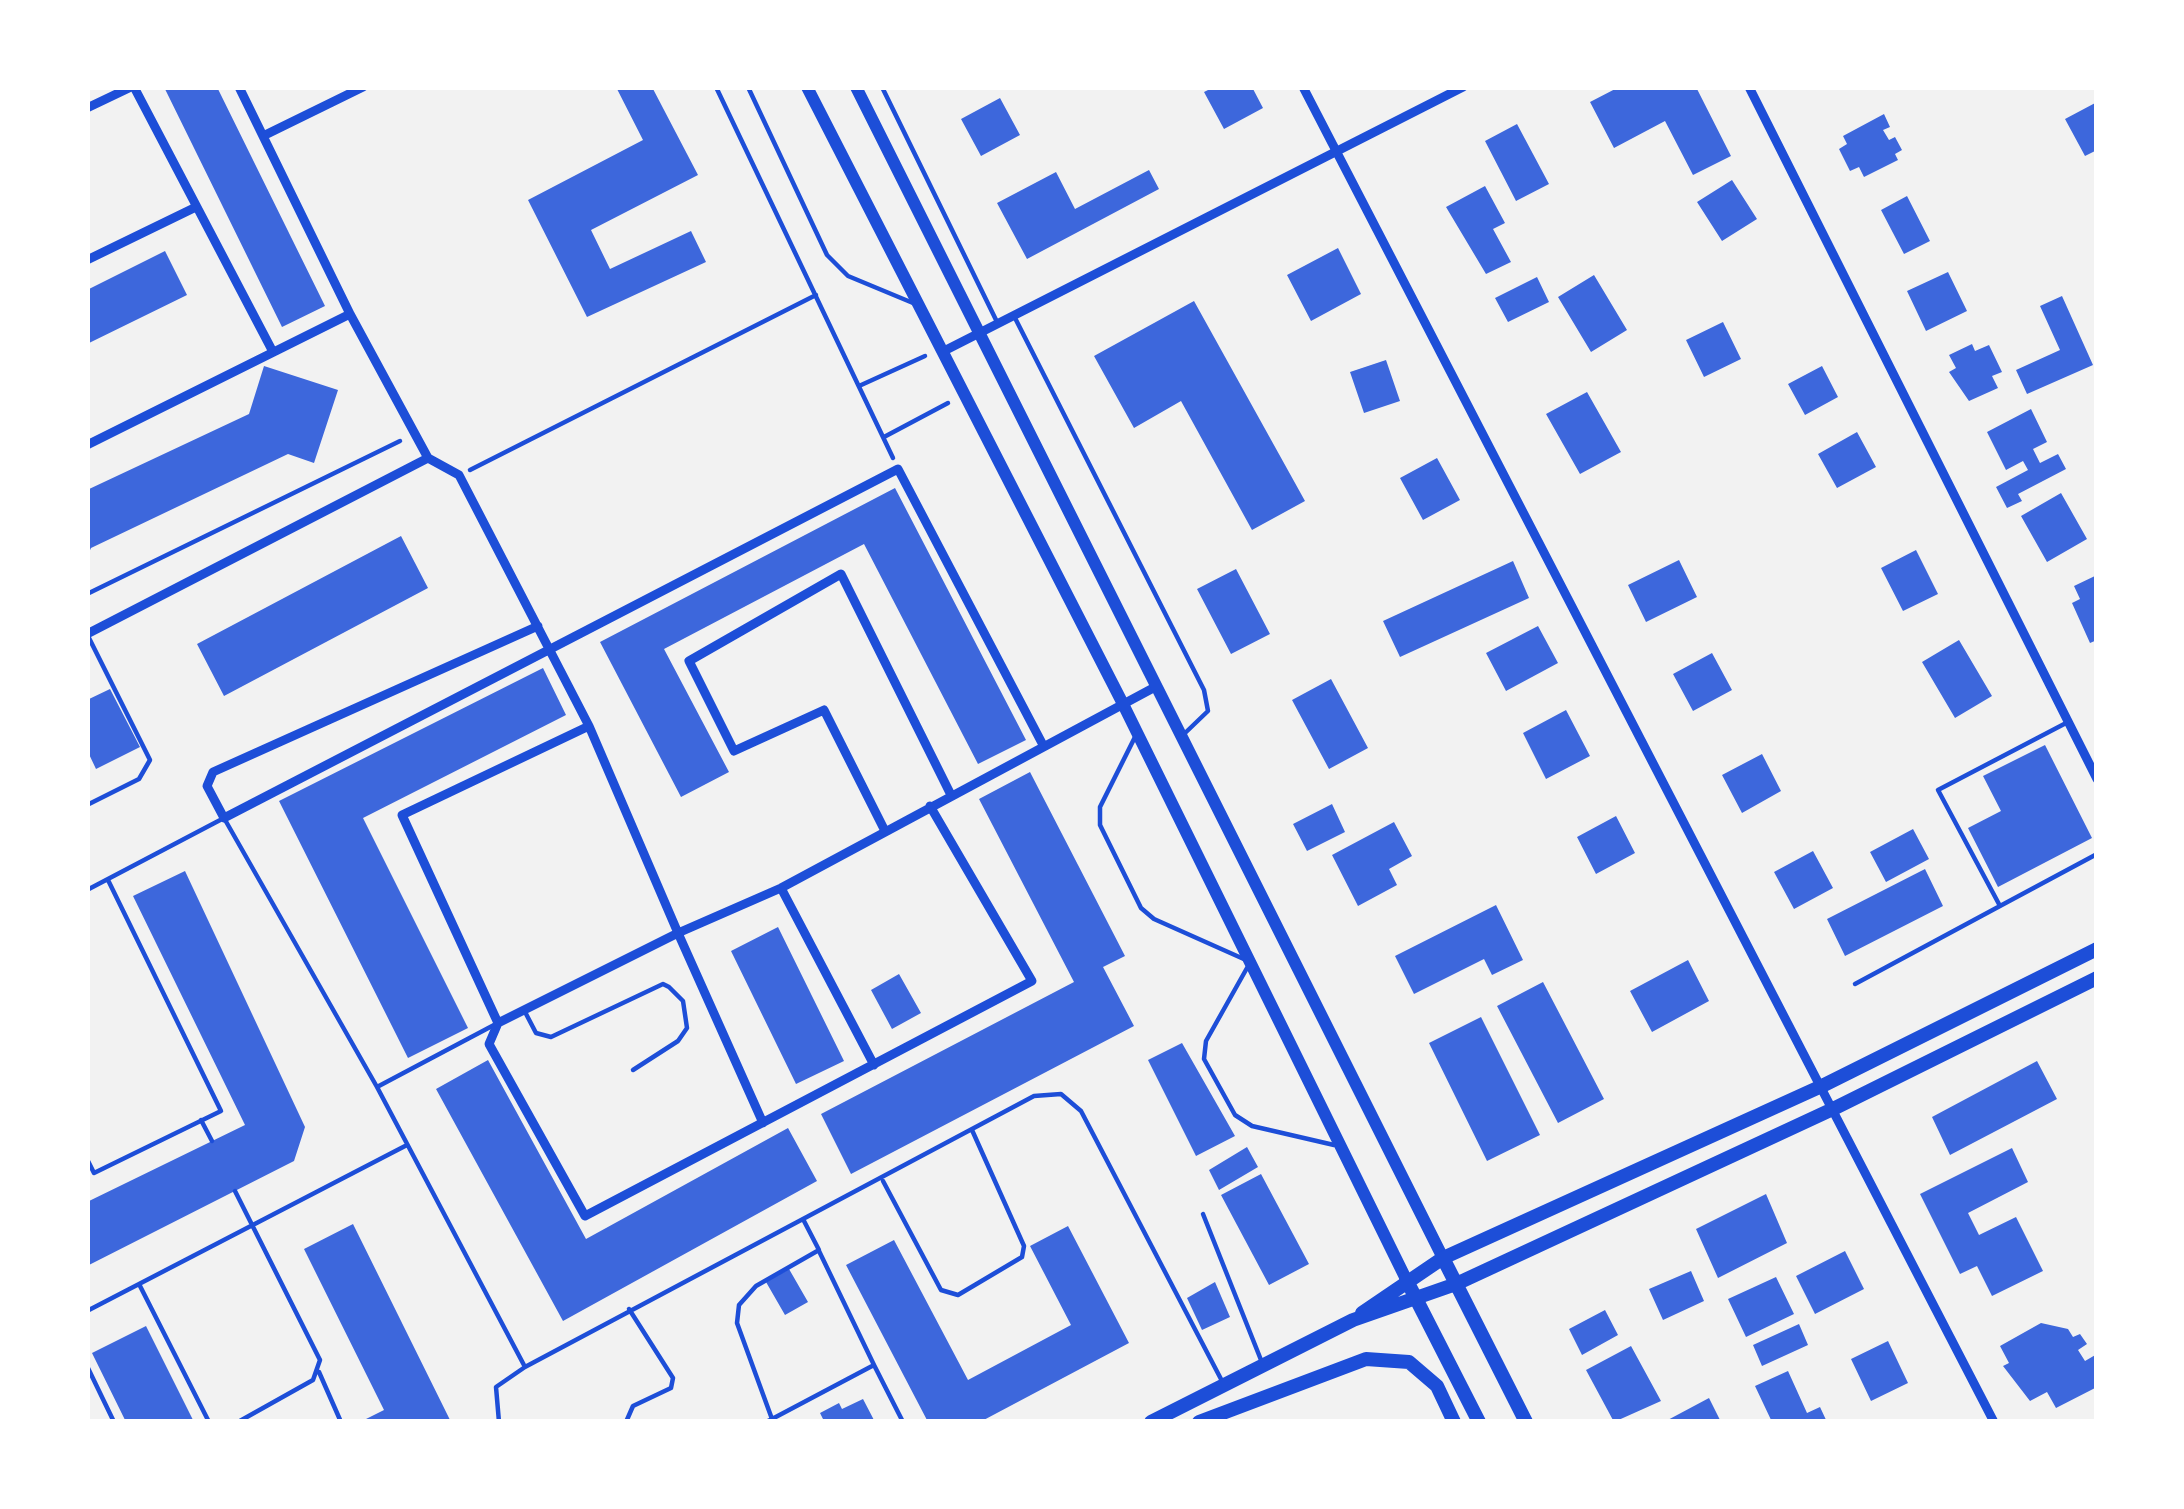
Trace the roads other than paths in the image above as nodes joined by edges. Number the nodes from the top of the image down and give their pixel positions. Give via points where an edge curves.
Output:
1 (132, 87) edge
2 (238, 87) edge
3 (362, 87) edge
4 (748, 87) edge
5 (807, 87) edge
6 (856, 87) edge
7 (882, 87) edge
8 (1303, 87) edge
9 (1463, 87) edge
10 (1749, 87) edge
11 (87, 108) edge
12 (263, 136) junction
13 (1339, 154) junction
14 (196, 207) junction
15 (87, 260) edge
16 (918, 305) junction
17 (350, 314) junction
18 (1015, 316) junction
19 (998, 324) junction
20 (980, 334) junction
21 (941, 350) junction
22 (272, 352) junction
23 (87, 446) edge
24 (428, 458) junction
25 (538, 626) junction
26 (87, 634) edge
27 (549, 651) junction
28 (1157, 686) junction
29 (1122, 701) junction
30 (2068, 722) junction
31 (589, 726) junction
32 (1137, 731) junction
33 (1182, 736) junction
34 (1043, 745) junction
35 (2097, 779) edge
36 (951, 795) junction
37 (87, 805) edge
38 (930, 806) junction
39 (224, 818) junction
40 (885, 831) junction
41 (2097, 854) edge
42 (107, 879) junction
43 (781, 888) junction
44 (87, 890) edge
45 (2000, 906) junction
46 (678, 933) junction
47 (2097, 950) edge
48 (1250, 962) junction
49 (2097, 978) edge
50 (1855, 985) dead end
51 (524, 1010) junction
52 (498, 1023) junction
53 (874, 1064) junction
54 (633, 1070) dead end
55 (1824, 1085) junction
56 (377, 1087) junction
57 (1835, 1108) junction
58 (201, 1120) junction
59 (763, 1123) junction
60 (972, 1130) junction
61 (212, 1141) dead end
62 (407, 1145) junction
63 (1341, 1146) junction
64 (87, 1159) edge
65 (882, 1179) junction
66 (236, 1191) dead end
67 (1203, 1214) dead end
68 (804, 1221) junction
69 (252, 1226) junction
70 (819, 1250) junction
71 (1443, 1258) junction
72 (1406, 1279) junction
73 (139, 1284) junction
74 (1456, 1284) junction
75 (1417, 1300) junction
76 (628, 1309) junction
77 (87, 1311) edge
78 (1353, 1320) junction
79 (874, 1365) junction
80 (1263, 1365) junction
81 (87, 1366) edge
82 (525, 1367) junction
83 (318, 1371) junction
84 (1225, 1385) junction
85 (769, 1420) edge
86 (115, 1422) edge
87 (209, 1422) edge
88 (238, 1422) edge
89 (340, 1422) edge
90 (499, 1422) edge
91 (626, 1422) edge
92 (903, 1422) edge
93 (1150, 1422) edge
94 (1199, 1422) edge
95 (1454, 1422) edge
96 (1479, 1422) edge
97 (1526, 1422) edge
98 (1994, 1422) edge

1 - 11 street
1 - 14 street
2 - 12 street
3 - 12 street
4 - 16 lane via 827,255 848,276
5 - 16 street
6 - 20 street
7 - 19 lane
8 - 13 street
9 - 13 street
10 - 30 street
12 - 17 street
13 - 18 street
13 - 55 street
14 - 15 street
14 - 22 street
16 - 21 street
17 - 22 street
17 - 24 street
18 - 19 street
18 - 33 lane via 1204,690 1208,711
19 - 20 street
20 - 21 street
20 - 28 street
21 - 29 street
22 - 23 street
24 - 25 street via 459,475
24 - 26 street
25 - 27 street
25 - 39 street via 213,772 207,786
26 - 37 lane via 150,760 139,778
27 - 31 street
27 - 34 street via 898,469
27 - 39 street
28 - 29 street
28 - 33 street
29 - 32 street
29 - 34 street
30 - 35 street
30 - 45 lane via 1938,790
31 - 46 street
31 - 52 street via 402,814
32 - 48 street
32 - 48 lane via 1100,807 1100,825 1141,908
33 - 71 street
34 - 36 street
36 - 38 street
36 - 40 street via 841,574 689,661 734,751 824,710
38 - 40 street
38 - 53 street via 1032,981
39 - 42 lane
39 - 56 lane
40 - 43 street
41 - 45 lane
42 - 44 lane
42 - 58 lane via 221,1111
43 - 46 street
43 - 53 street
45 - 50 lane
46 - 51 street
46 - 59 street
47 - 55 main road
48 - 63 street
48 - 63 lane via 1204,1059 1235,1114 1252,1126
49 - 57 main road
51 - 52 street
51 - 54 lane via 536,1033 551,1037 669,987 682,1001 687,1028
52 - 56 lane
52 - 59 street via 489,1044 585,1216
53 - 59 street
55 - 57 street
55 - 71 main road
56 - 62 lane
57 - 74 main road
57 - 98 street
58 - 61 lane
58 - 64 lane via 94,1173
60 - 65 lane
60 - 65 lane via 1024,1246 1022,1257 958,1295 941,1290
60 - 84 lane via 1034,1096 1071,1100
62 - 69 lane
62 - 82 lane
63 - 72 street
65 - 68 lane
66 - 69 lane
67 - 80 lane
68 - 70 lane
68 - 76 lane
69 - 73 lane
69 - 83 lane via 320,1360
70 - 79 lane
70 - 85 lane via 756,1286 739,1305 737,1323
71 - 72 main road
71 - 74 main road
72 - 75 main road
72 - 78 main road
73 - 77 lane
73 - 87 lane
74 - 75 main road
74 - 97 main road
75 - 78 main road
75 - 96 main road
76 - 82 lane
76 - 91 lane via 674,1378 671,1388 633,1406
78 - 80 main road
79 - 85 lane
79 - 92 lane
80 - 84 main road
81 - 86 lane
82 - 90 lane via 496,1388
83 - 88 lane
83 - 89 lane
84 - 93 main road
94 - 95 main road via 1366,1359 1409,1362

